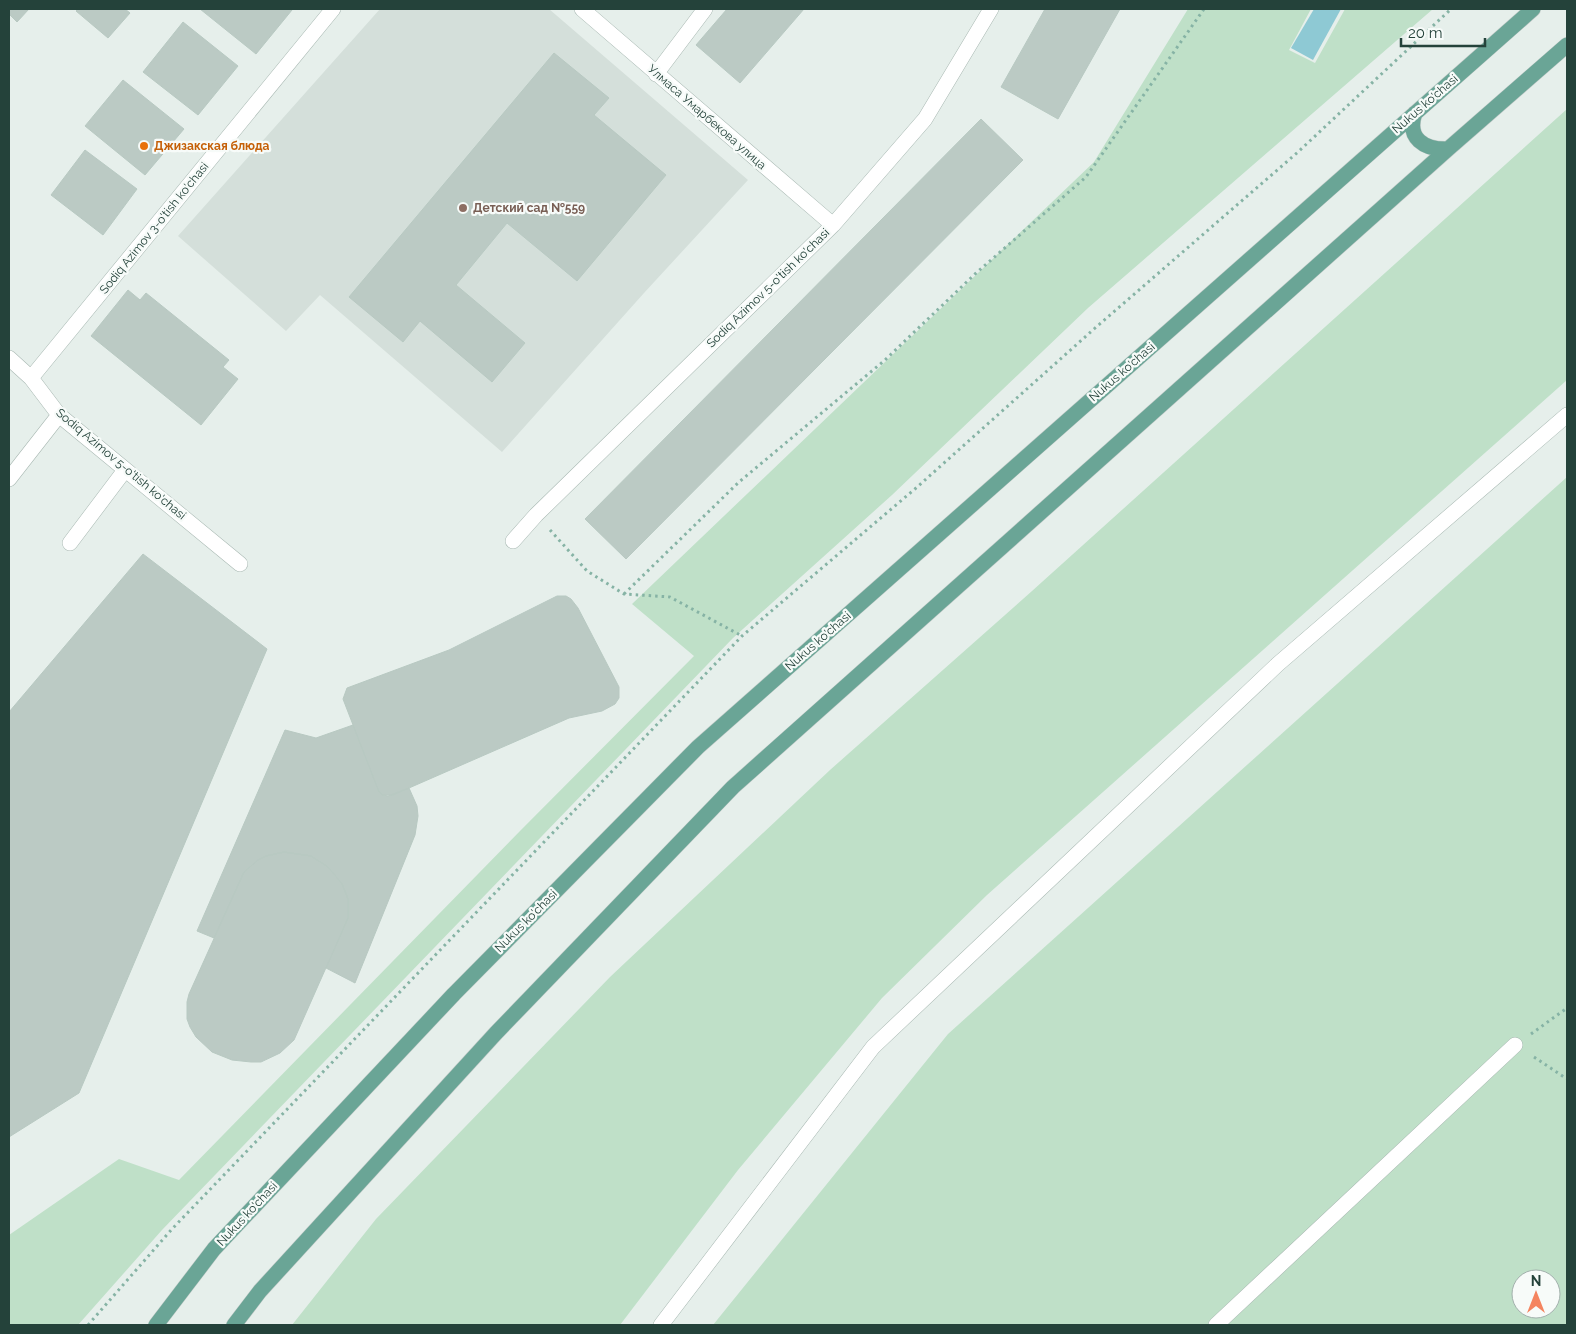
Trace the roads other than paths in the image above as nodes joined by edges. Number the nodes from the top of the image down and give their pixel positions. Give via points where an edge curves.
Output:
1 (333, 9) edge
2 (582, 9) edge
3 (706, 9) edge
4 (991, 9) edge
5 (1533, 9) edge
6 (1567, 44) edge
7 (656, 74) junction
8 (1415, 113) junction
9 (1448, 149) junction
10 (832, 225) junction
11 (9, 358) edge
12 (31, 378) junction
13 (59, 415) junction
14 (1567, 415) edge
15 (125, 470) junction
16 (9, 479) edge
17 (513, 541) dead end
18 (70, 543) dead end
19 (240, 564) dead end
20 (1515, 1045) road end
21 (156, 1325) edge
22 (234, 1325) edge
23 (661, 1325) edge
24 (1216, 1325) edge

1 - 12 street, Sodiq Azimov 3-o'tish ko'chasi
2 - 7 street, Улмаса Умарбекова улица
3 - 7 street
4 - 10 street, Sodiq Azimov 5-o'tish ko'chasi via 925,118
5 - 8 main road, Nukus ko'chasi
6 - 9 main road
7 - 10 street, Улмаса Умарбекова улица
8 - 9 main road via 1412,127 1418,140 1431,148
8 - 21 main road, Nukus ko'chasi via 698,747 454,994 214,1249
9 - 22 main road via 733,787 496,1034 260,1291
10 - 17 street, Sodiq Azimov 5-o'tish ko'chasi
11 - 12 street, Sodiq Azimov 5-o'tish ko'chasi
12 - 13 street, Sodiq Azimov 5-o'tish ko'chasi
13 - 15 street, Sodiq Azimov 5-o'tish ko'chasi
13 - 16 street
14 - 23 street via 1278,664 874,1048
15 - 18 street
15 - 19 street, Sodiq Azimov 5-o'tish ko'chasi
20 - 24 street

